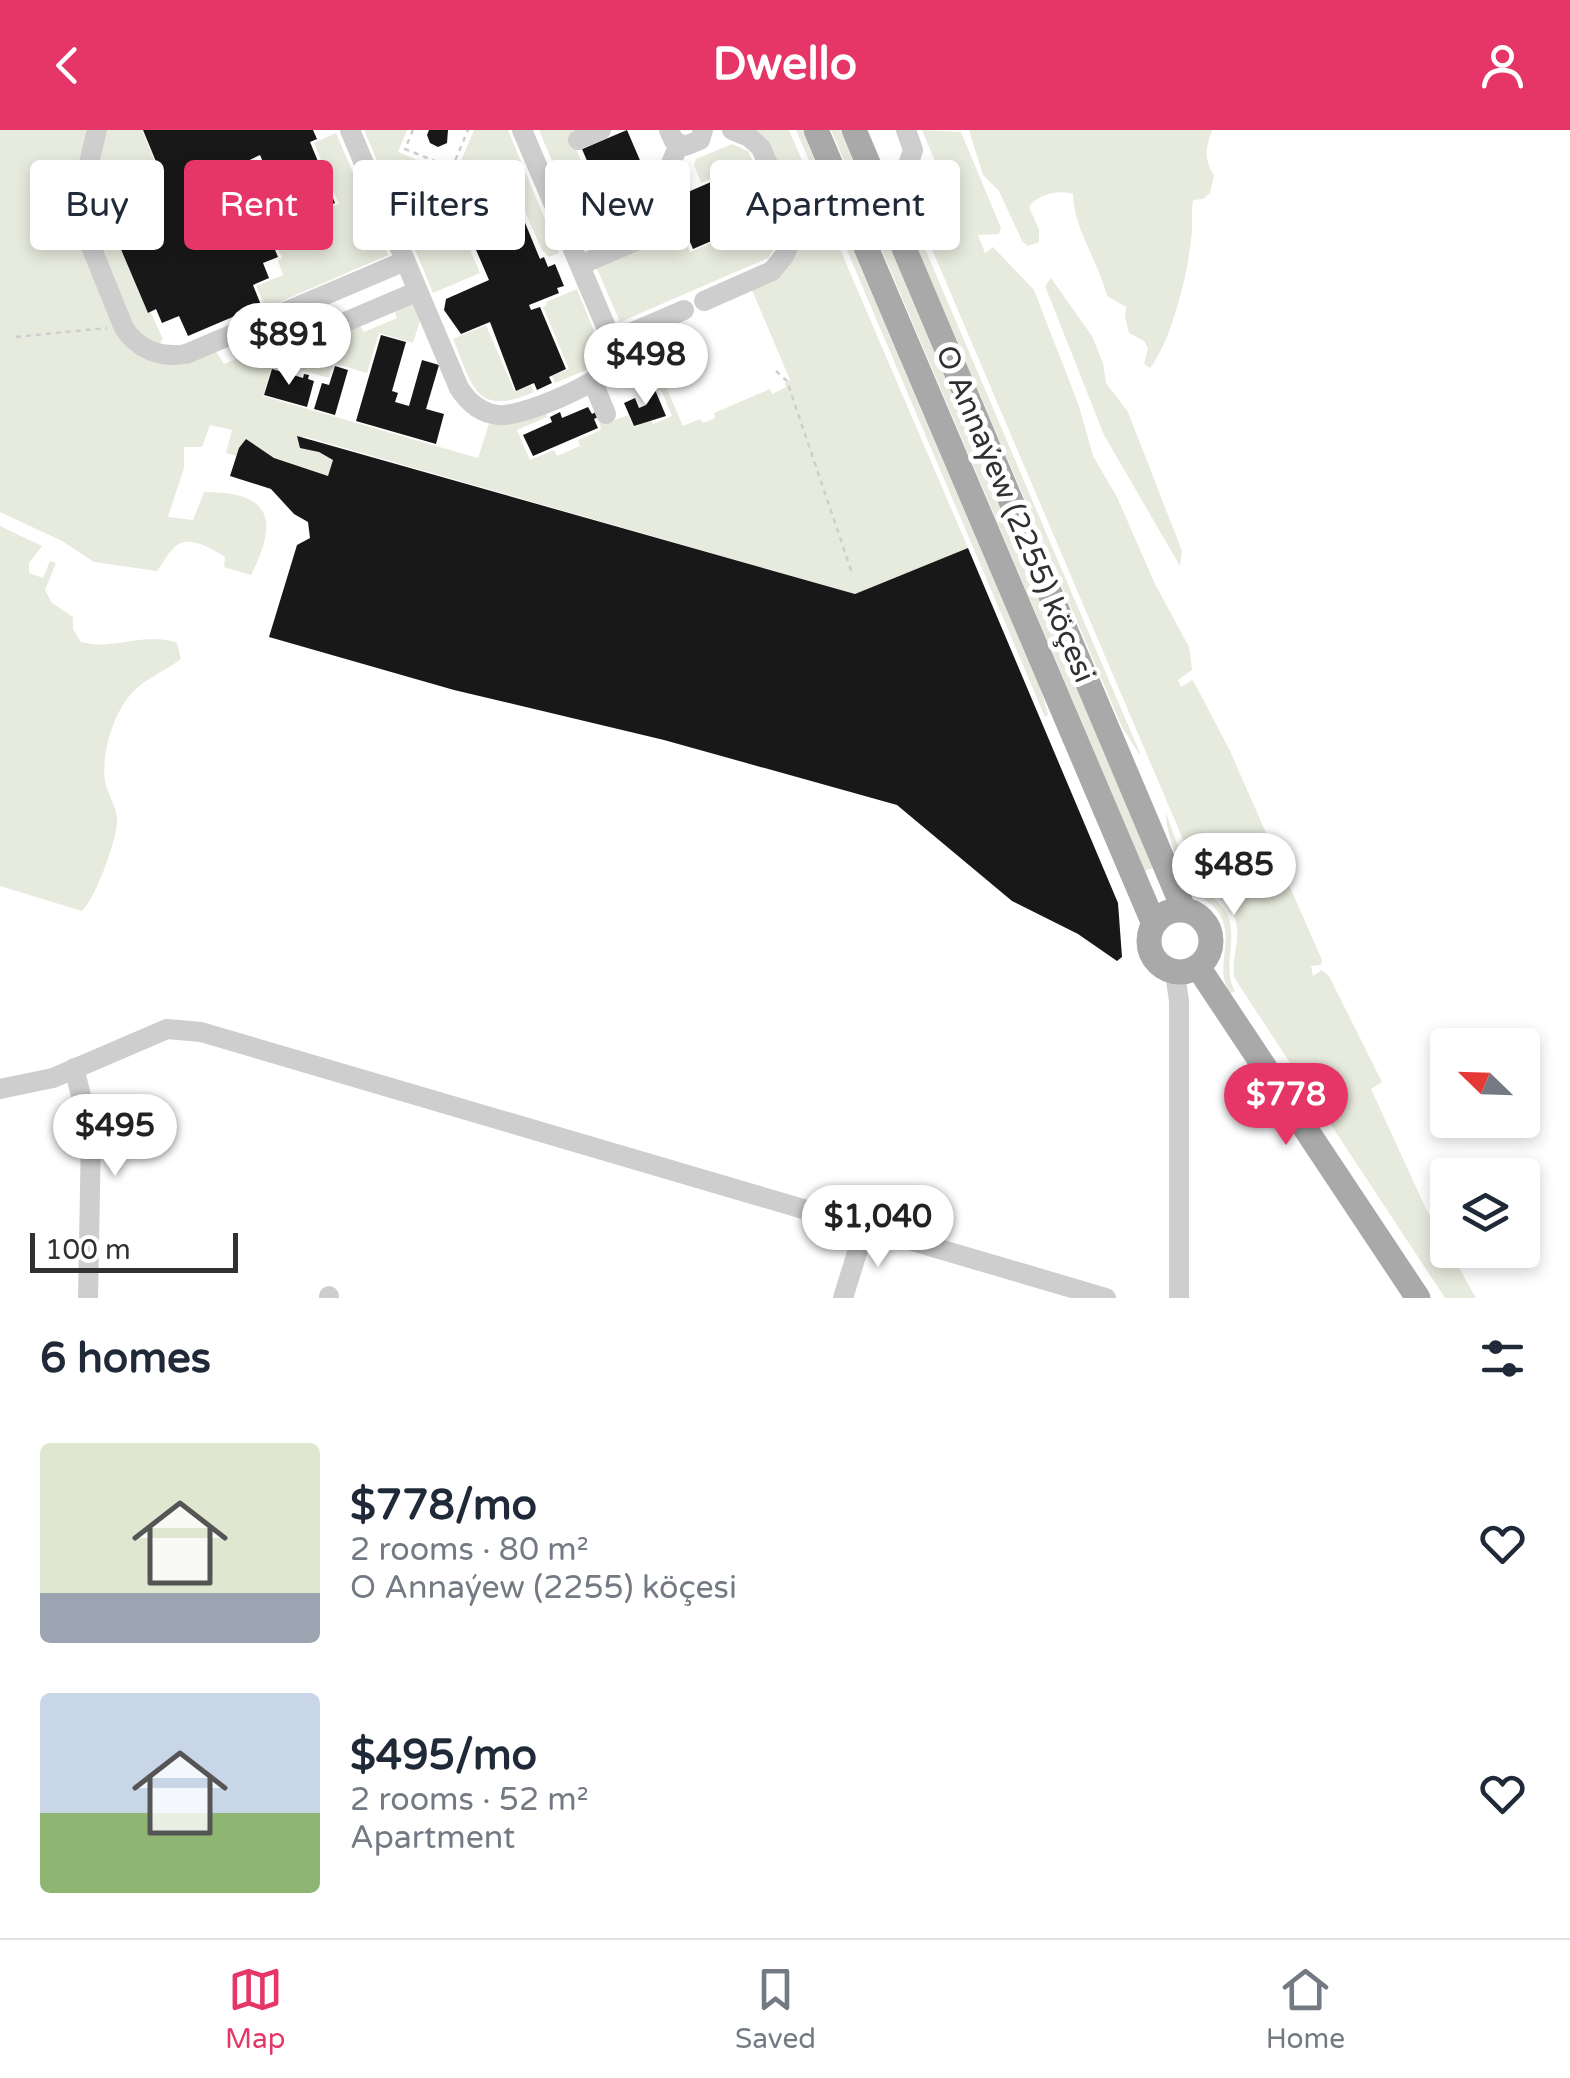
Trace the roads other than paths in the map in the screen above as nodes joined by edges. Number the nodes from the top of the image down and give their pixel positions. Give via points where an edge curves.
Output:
1 (97, 130) edge
2 (350, 130) edge
3 (522, 130) edge
4 (601, 130) edge
5 (703, 130) edge
6 (732, 130) edge
7 (816, 130) edge
8 (854, 130) edge
9 (906, 130) edge
10 (674, 137) edge
11 (578, 140) dead end
12 (363, 160) edge
13 (910, 160) edge
14 (400, 250) edge
15 (615, 250) edge
16 (405, 261) junction
17 (580, 265) junction
18 (418, 291) junction
19 (704, 301) dead end
20 (684, 310) dead end
21 (283, 313) junction
22 (612, 341) junction
23 (593, 382) junction
24 (606, 414) dead end
25 (1184, 910) junction
26 (1154, 924) junction
27 (1187, 970) junction
28 (74, 1068) junction
29 (0, 1090) edge
30 (865, 1227) junction
31 (88, 1298) edge
32 (843, 1298) edge
33 (1106, 1298) edge
34 (1179, 1298) edge
35 (1418, 1298) edge

1 - 21 street via 76,212 134,341 179,356
2 - 12 street
3 - 17 street
4 - 11 street
5 - 10 street via 695,143
6 - 19 street via 761,148 789,213 791,240 772,270
7 - 26 main road, O Annaýew (2255) köçesi
8 - 25 main road, O Annaýew (2255) köçesi
9 - 13 street
14 - 16 street
15 - 17 street
16 - 18 street
16 - 21 street
17 - 22 street
18 - 21 street via 296,343
18 - 23 street via 459,388 476,407 512,415
20 - 22 street
22 - 23 street via 614,364
23 - 24 street
25 - 26 main road
25 - 27 main road via 1200,917 1211,950
26 - 27 main road via 1148,944 1157,963
27 - 34 street via 1179,1001
27 - 35 main road
28 - 29 street
28 - 30 street via 166,1029 201,1032
28 - 31 street via 91,1135
30 - 32 street
30 - 33 street

